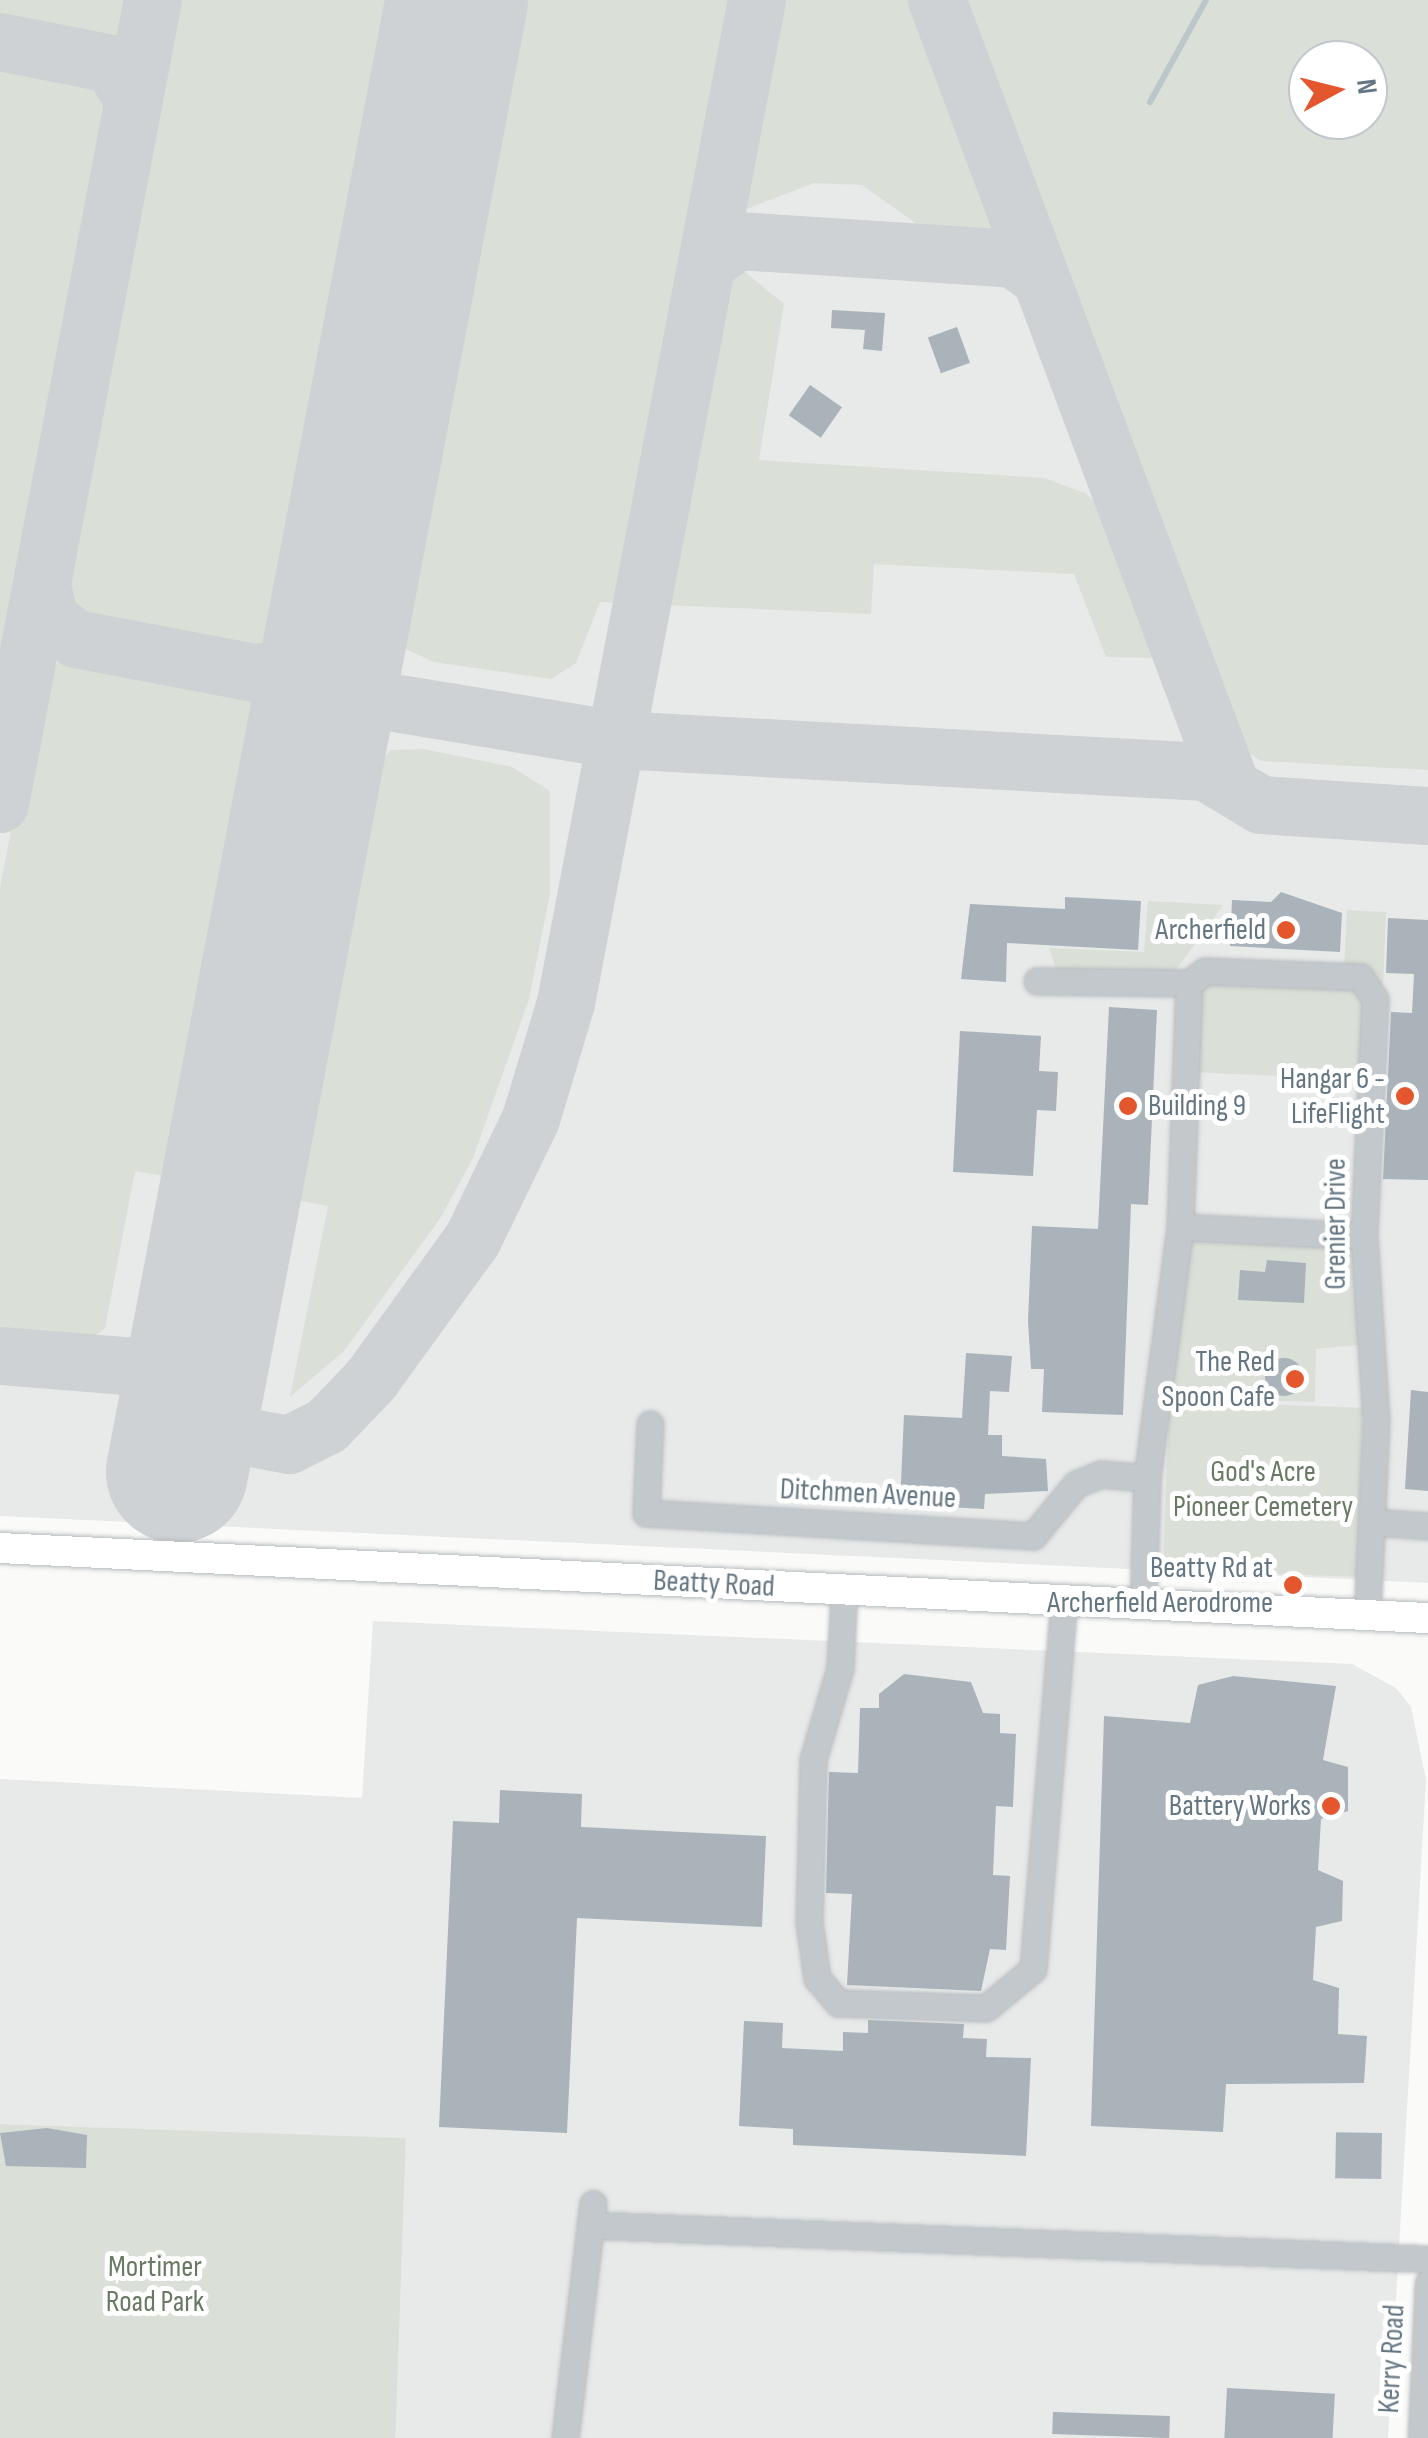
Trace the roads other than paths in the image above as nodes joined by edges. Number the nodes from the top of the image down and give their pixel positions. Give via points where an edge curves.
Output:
1 (1038, 981) dead end
2 (1188, 983) junction
3 (1180, 1228) junction
4 (1364, 1236) junction
5 (650, 1424) dead end
6 (1148, 1478) junction
7 (1372, 1522) junction
8 (1428, 1526) edge
9 (0, 1548) edge
10 (844, 1590) junction
11 (1064, 1601) junction
12 (1143, 1606) junction
13 (1367, 1615) junction
14 (1428, 1618) edge
15 (1428, 2259) edge
16 (1428, 2283) edge
17 (565, 2438) edge
18 (1420, 2438) edge

1 - 2 street
2 - 3 street
2 - 4 street, Grenier Drive via 1205,971 1360,977 1374,999
3 - 4 street
3 - 6 street
4 - 7 street, Grenier Drive via 1376,1420
5 - 6 street, Ditchmen Avenue via 646,1513 1033,1536 1076,1484 1101,1474
6 - 12 street
7 - 8 street
7 - 13 street, Grenier Drive
9 - 10 main road, Beatty Road
10 - 11 main road, Beatty Road
10 - 11 street via 840,1668 814,1760 809,1922 817,1978 838,2002 986,2008 1033,1969
11 - 12 main road, Beatty Road
12 - 13 main road, Beatty Road
13 - 14 main road, Beatty Road
15 - 17 street via 592,2214
16 - 18 street, Kerry Road

